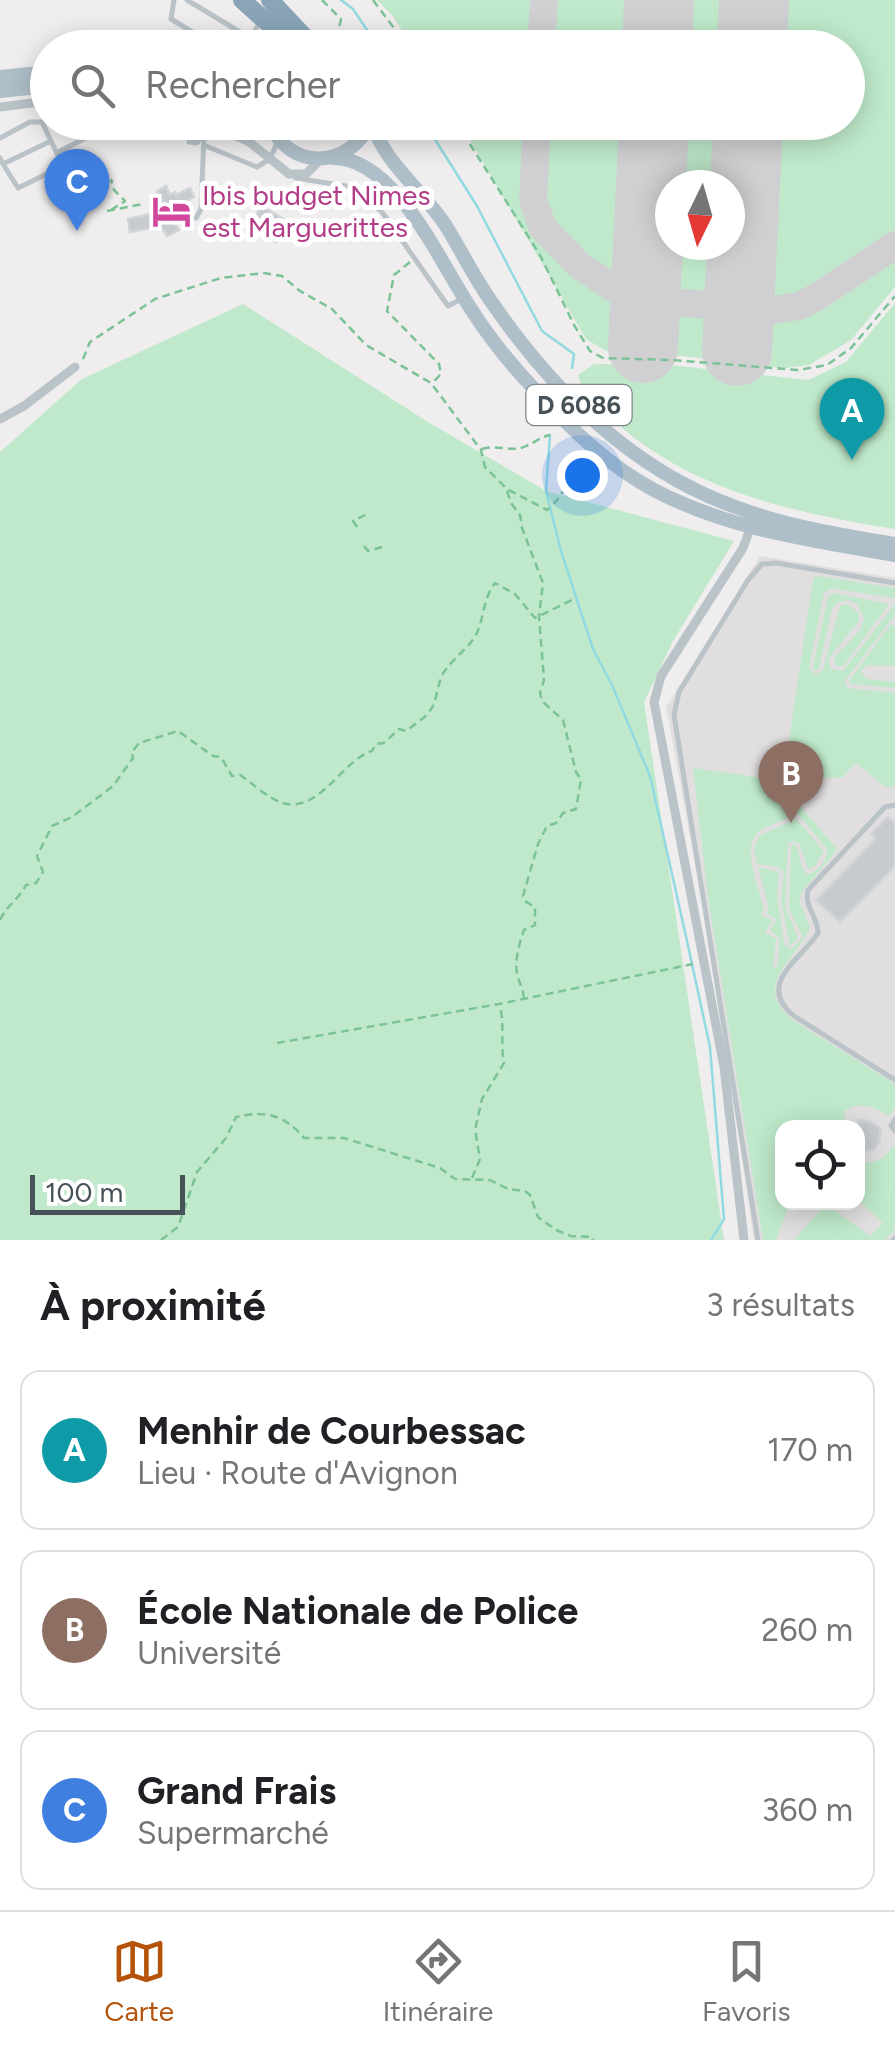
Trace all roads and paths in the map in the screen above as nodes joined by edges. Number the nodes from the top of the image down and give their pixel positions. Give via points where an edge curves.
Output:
1 (174, 0) edge
2 (187, 0) edge
3 (242, 0) edge
4 (270, 0) edge
5 (322, 0) edge
6 (373, 0) edge
7 (274, 28) joint
8 (189, 30) edge
9 (237, 30) edge
10 (256, 30) edge
11 (298, 30) edge
12 (339, 30) edge
13 (396, 30) edge
14 (30, 74) edge
15 (0, 77) edge
16 (30, 88) edge
17 (0, 91) edge
18 (30, 102) edge
19 (0, 106) edge
20 (30, 122) edge
21 (0, 138) edge
22 (82, 140) edge
23 (198, 140) edge
24 (206, 140) edge
25 (245, 140) edge
26 (278, 140) joint
27 (360, 140) edge
28 (379, 140) edge
29 (467, 140) edge
30 (51, 141) joint
31 (190, 142) dead end
32 (206, 146) junction
33 (58, 152) junction
34 (270, 158) junction
35 (327, 159) junction
36 (2, 161) edge
37 (288, 174) junction
38 (111, 179) dead end
39 (143, 204) dead end
40 (196, 218) dead end
41 (415, 258) junction
42 (895, 296) edge
43 (464, 298) junction
44 (75, 367) joint
45 (431, 383) junction
46 (0, 419) edge
47 (550, 435) dead end
48 (590, 446) junction
49 (481, 450) junction
50 (506, 489) junction
51 (369, 513) dead end
52 (752, 526) junction
53 (357, 527) dead end
54 (895, 544) edge
55 (364, 546) dead end
56 (382, 546) dead end
57 (895, 555) edge
58 (895, 584) edge
59 (576, 598) dead end
60 (539, 616) junction
61 (895, 806) edge
62 (0, 920) edge
63 (699, 963) dead end
64 (524, 998) junction
65 (499, 1004) junction
66 (277, 1043) dead end
67 (895, 1080) edge
68 (895, 1119) edge
69 (895, 1132) edge
70 (471, 1180) junction
71 (161, 1240) edge
72 (593, 1240) edge
73 (744, 1240) edge
74 (758, 1240) edge

1 - 8 lane via 171,19
2 - 9 lane
3 - 7 highway
4 - 11 highway
5 - 12 path via 341,19
6 - 13 path
7 - 10 lane via 260,24
14 - 15 main road
16 - 17 main road
18 - 19 street
20 - 21 lane
22 - 33 lane
23 - 31 lane
24 - 32 lane
25 - 34 street
26 - 34 lane
26 - 35 main road via 303,157
27 - 35 main road
28 - 54 main road, D 6086 via 429,202 504,320 612,435 673,478 730,506
29 - 42 path via 540,254 590,351 603,358 798,370 826,365 851,348
30 - 33 lane
30 - 36 lane
32 - 34 lane via 252,166
32 - 40 lane
33 - 36 lane via 63,166 18,188
34 - 37 street
35 - 37 street via 306,174
35 - 43 main road, D 6086 via 347,158 365,167 396,196
37 - 41 lane via 352,187 382,212
38 - 39 path via 125,201 109,211
41 - 43 lane via 448,306
41 - 45 path via 394,276 387,311 439,364 442,374
43 - 48 main road, D 6086 via 513,365
44 - 45 path via 90,342 155,299 221,278 271,274 287,278 332,309 366,345
44 - 46 street
45 - 49 path
47 - 49 path via 525,448
48 - 50 path via 547,510
48 - 52 main road, D 6086 via 653,489
49 - 50 path via 485,466
50 - 60 path via 543,582
51 - 53 path via 354,521
52 - 57 main road, D 6086
52 - 73 street via 661,676 654,702 724,1067
55 - 56 path
58 - 74 lane via 762,564 675,704
59 - 60 path
60 - 62 path via 495,583 476,634 445,671 428,714 358,755 302,802 282,803 240,774 232,776 221,757 178,731 138,743 113,786 52,826 36,856 43,872
60 - 64 path via 540,693 563,720 581,787 576,809 547,826 523,896 537,918 520,943 516,970
61 - 67 lane via 885,808 808,890 818,932 787,968 780,994 794,1016
63 - 64 path
64 - 65 path
65 - 66 path
65 - 70 path via 504,1063 482,1099 475,1130 480,1159
68 - 69 lane
70 - 71 path via 344,1138 304,1138 291,1122 253,1113 236,1117 197,1172 178,1227
70 - 72 path via 525,1191 538,1218

